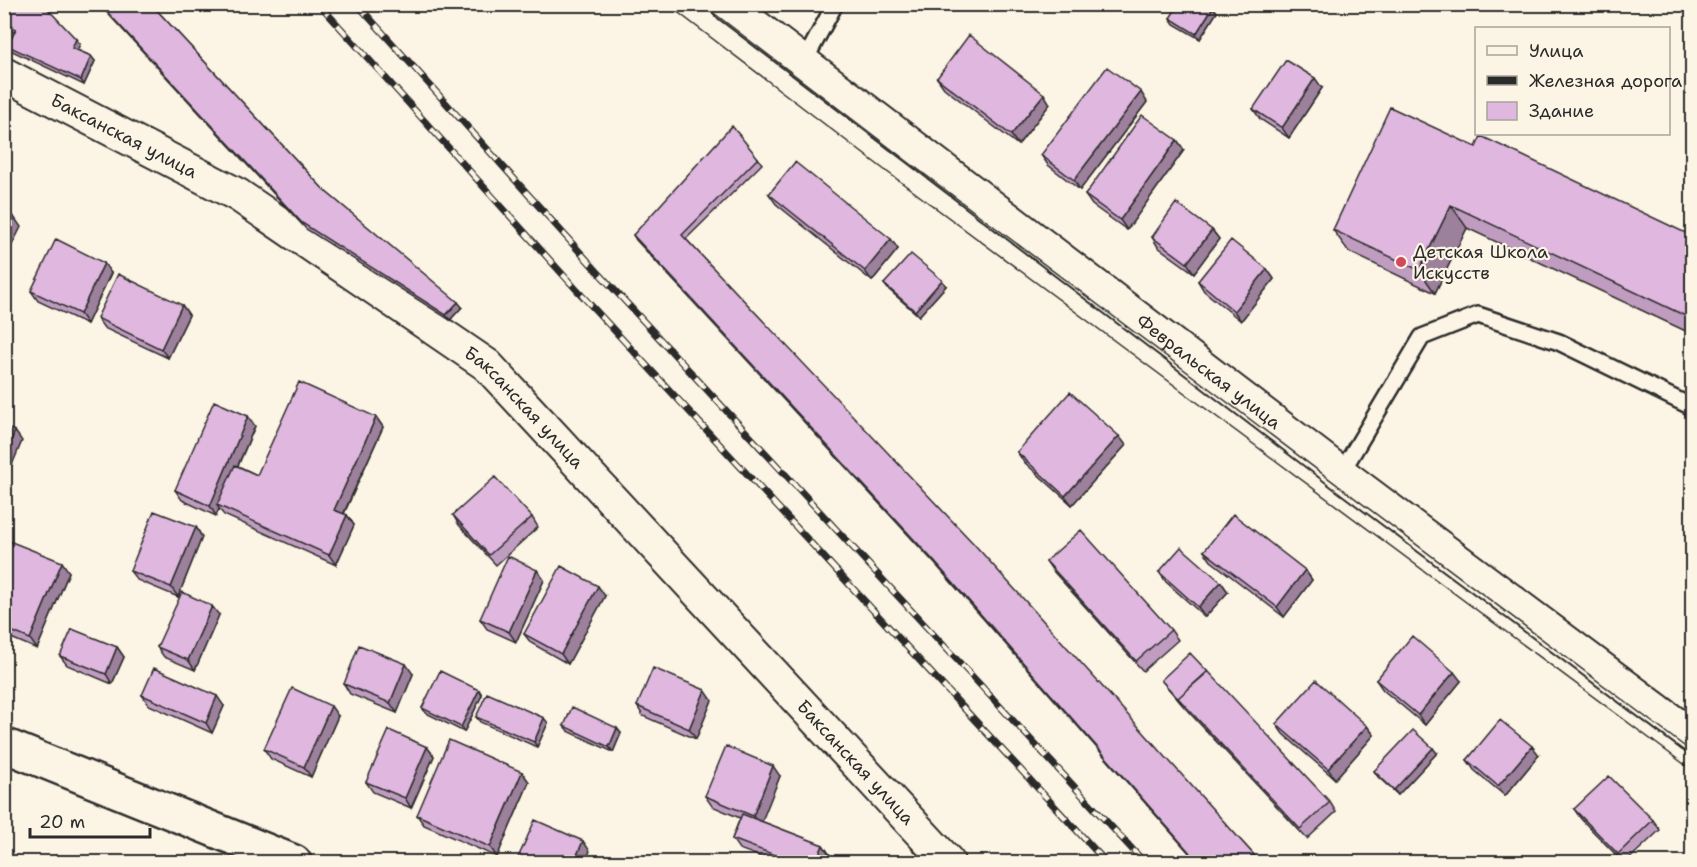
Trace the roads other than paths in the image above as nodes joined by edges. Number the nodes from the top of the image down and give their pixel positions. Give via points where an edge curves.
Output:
1 (727, 4) edge
2 (835, 4) edge
3 (804, 62) junction
4 (4, 74) edge
5 (1692, 408) edge
6 (1341, 473) junction
7 (1692, 736) edge
8 (4, 745) edge
9 (294, 862) edge
10 (948, 862) edge

1 - 3 street, Февральская улица
2 - 3 lane
3 - 6 street, Февральская улица
4 - 10 street, Баксанская улица via 237,195 488,365
5 - 6 lane via 1560,342 1478,315 1422,337
6 - 7 street, Февральская улица
8 - 9 street

